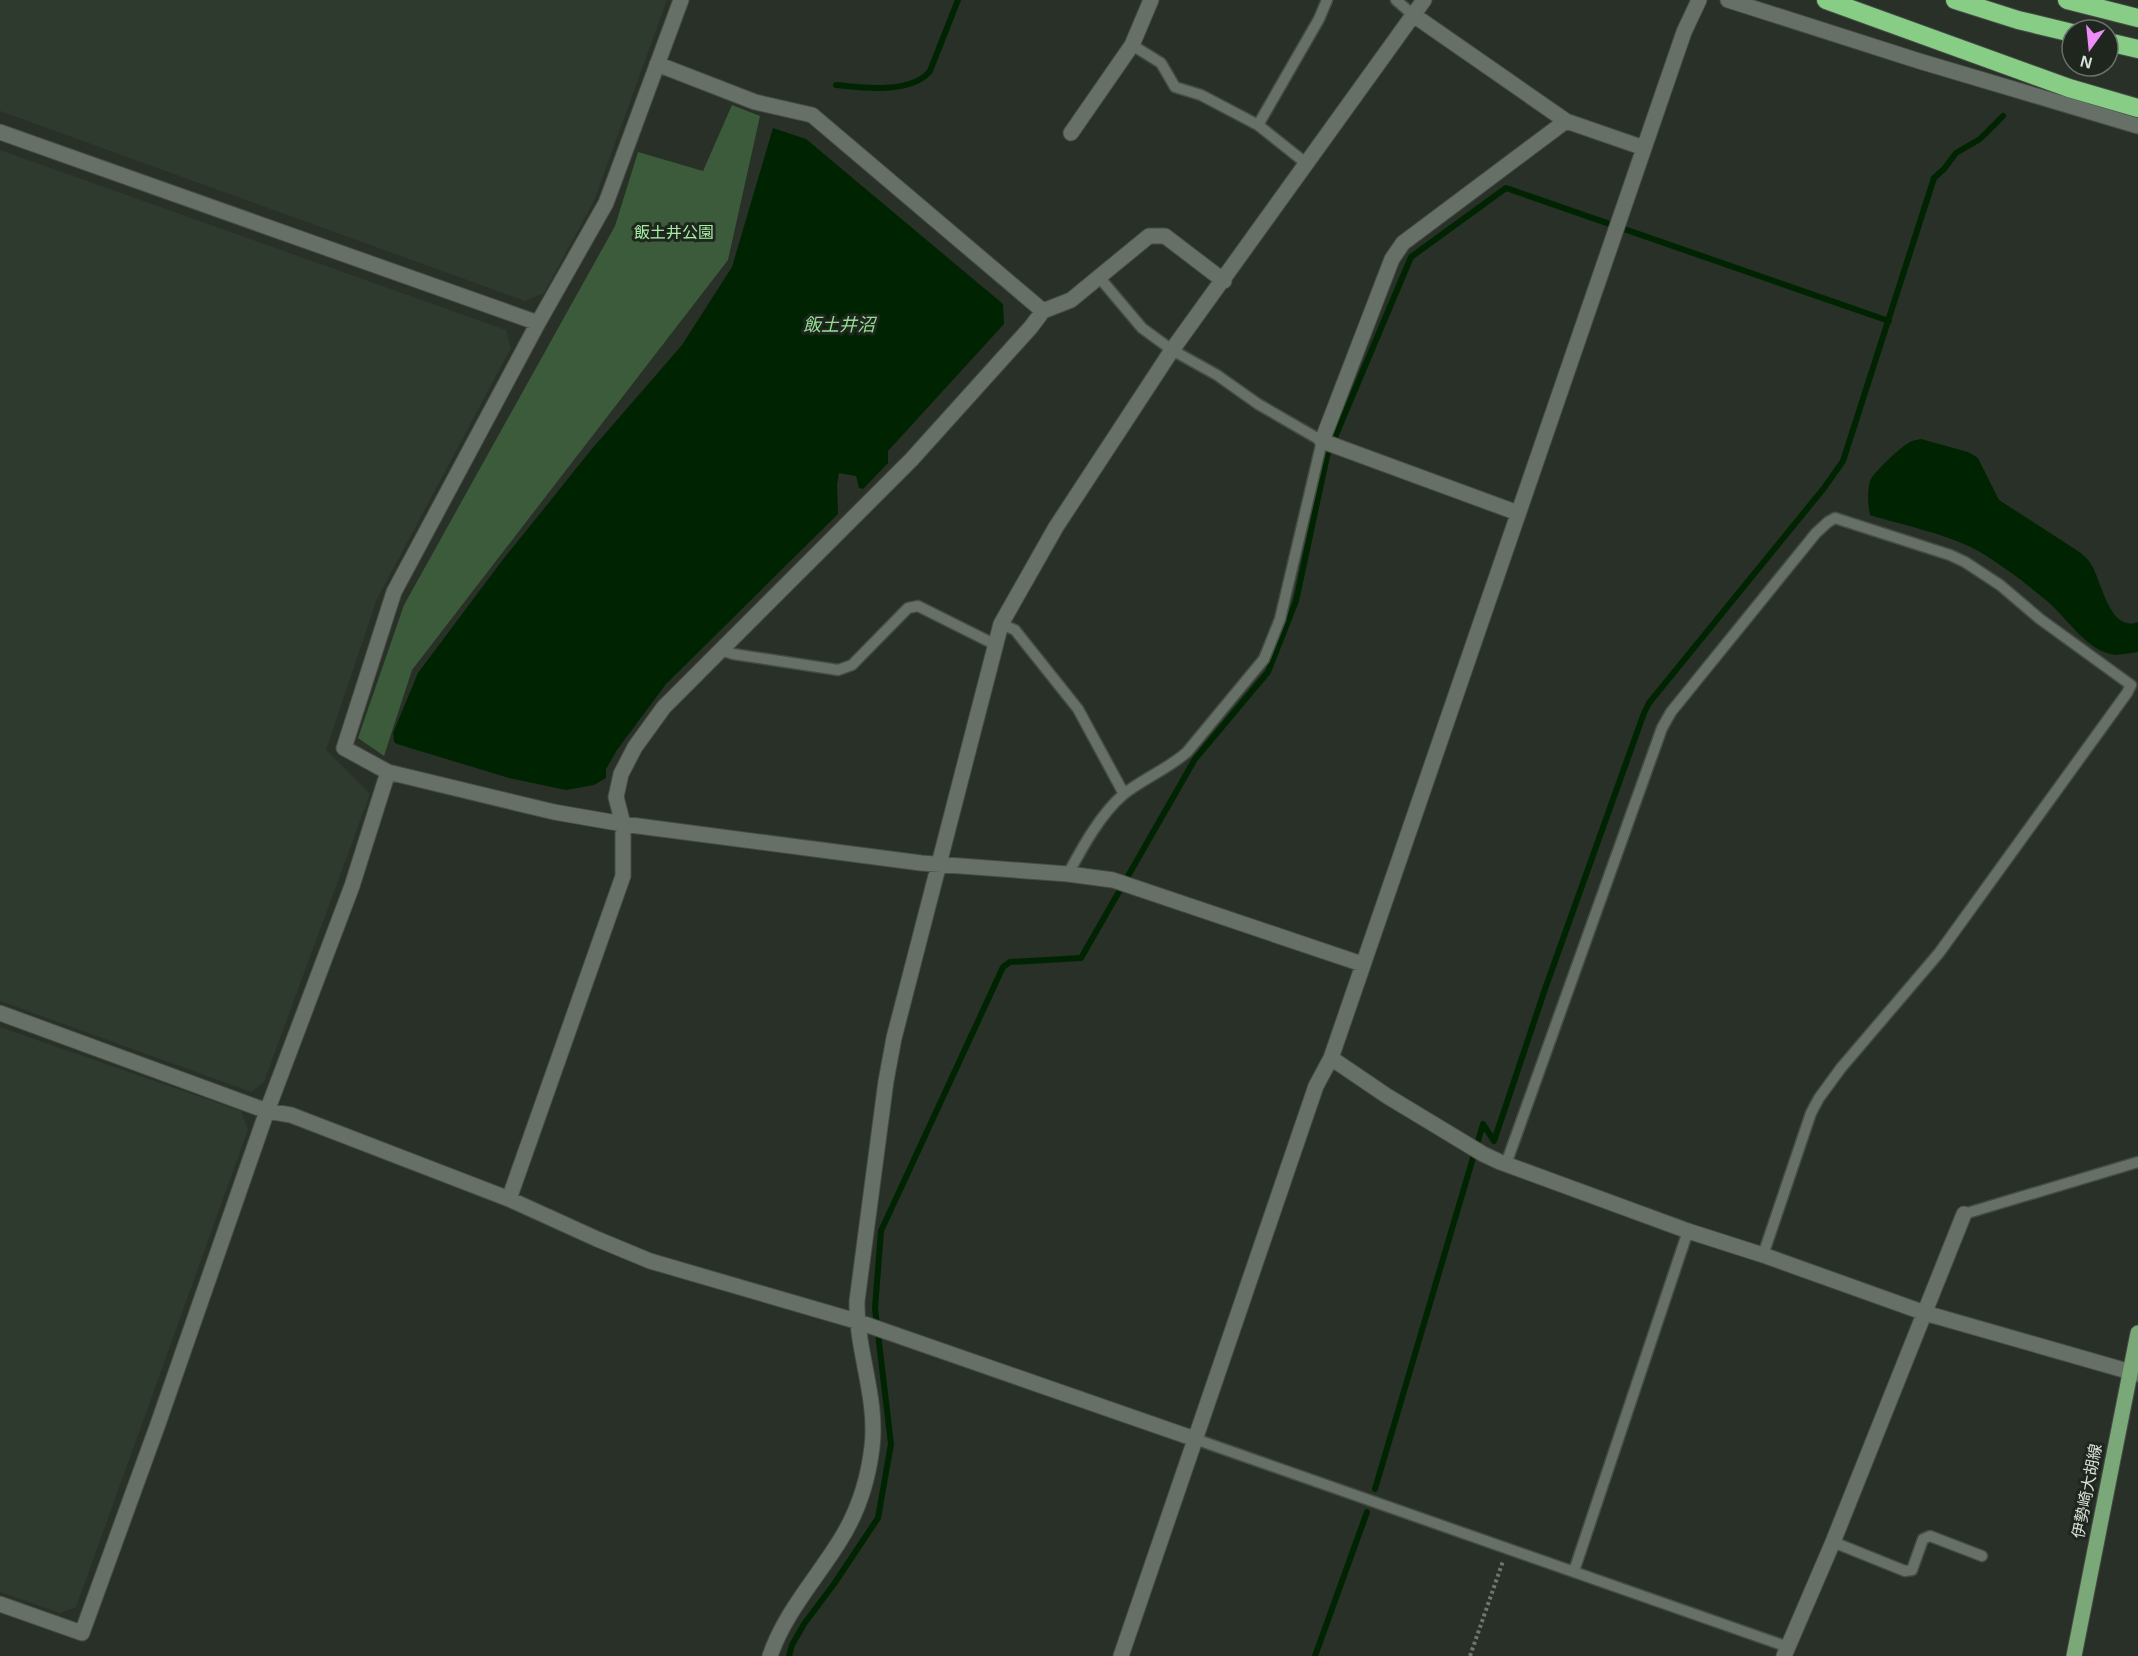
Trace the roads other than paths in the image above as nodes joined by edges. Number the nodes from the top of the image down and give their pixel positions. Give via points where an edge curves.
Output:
1 (681, 0) edge
2 (1151, 0) edge
3 (1327, 0) edge
4 (1396, 0) edge
5 (1424, 0) edge
6 (1699, 0) edge
7 (1728, 0) edge
8 (1826, 0) edge
9 (1955, 0) edge
10 (2067, 0) edge
11 (1412, 14) junction
12 (2138, 18) edge
13 (2060, 30) edge
14 (1132, 45) junction
15 (2120, 45) edge
16 (2138, 49) edge
17 (657, 64) junction
18 (2138, 108) edge
19 (1566, 121) junction
20 (1258, 125) junction
21 (2138, 126) edge
22 (0, 132) edge
23 (1071, 133) dead end
24 (1644, 148) junction
25 (1307, 164) junction
26 (1099, 277) junction
27 (1224, 281) junction
28 (1043, 311) junction
29 (538, 323) junction
30 (1172, 350) junction
31 (1322, 441) junction
32 (1518, 513) junction
33 (1001, 624) junction
34 (996, 645) junction
35 (721, 650) junction
36 (2134, 687) edge
37 (388, 772) junction
38 (1124, 794) junction
39 (623, 824) junction
40 (940, 863) junction
41 (1068, 874) junction
42 (1362, 964) junction
43 (0, 1013) edge
44 (1331, 1058) junction
45 (267, 1111) junction
46 (2138, 1162) edge
47 (1506, 1164) junction
48 (509, 1199) junction
49 (1964, 1214) joint
50 (1688, 1231) junction
51 (1763, 1255) junction
52 (1925, 1313) junction
53 (856, 1322) junction
54 (2138, 1333) edge
55 (2134, 1373) edge
56 (1195, 1439) junction
57 (1833, 1542) junction
58 (1982, 1556) dead end
59 (1574, 1571) junction
60 (0, 1604) edge
61 (1786, 1651) edge
62 (770, 1656) edge
63 (1121, 1656) edge
64 (2074, 1656) edge

1 - 17 street
2 - 14 street
3 - 20 lane
4 - 11 lane
5 - 11 street
6 - 24 street
7 - 21 street
8 - 18 highway via 2069,88
9 - 13 highway
10 - 12 highway
11 - 19 street
11 - 25 street
14 - 20 lane via 1161,63 1175,87 1202,95
14 - 23 street
15 - 16 highway
17 - 28 street via 755,102 812,115
17 - 29 street via 606,203
19 - 24 street
19 - 31 street via 1403,243 1392,259
20 - 25 lane
22 - 29 street
24 - 32 street
25 - 27 street
26 - 27 street via 1149,236 1165,236
26 - 28 street via 1071,300
26 - 30 lane via 1142,328
27 - 30 street
28 - 35 street via 912,459
29 - 37 street via 394,592 344,748
30 - 31 lane
30 - 33 street via 1056,527
31 - 32 street
31 - 38 lane via 1280,618 1264,659 1173,765
32 - 42 street
33 - 34 street
33 - 38 lane via 1015,630 1078,709
34 - 35 lane via 918,606 908,608 852,665 838,670
34 - 40 street
35 - 39 street via 664,707 635,747 621,774 616,797
36 - 47 lane via 1965,562 1835,518 1828,522 1688,690 1662,728
36 - 51 lane via 1938,953 1819,1098
37 - 39 street via 554,812
37 - 45 street via 352,886
38 - 41 lane via 1082,848
39 - 40 street
39 - 48 street via 623,876
40 - 41 street
40 - 53 street via 917,943 886,1081
41 - 42 street via 1135,886
42 - 44 street
43 - 45 street
44 - 47 street via 1387,1096
44 - 56 street via 1316,1086
45 - 48 street via 291,1115
45 - 60 street via 82,1633
46 - 49 lane
47 - 50 street
48 - 53 street via 650,1261
49 - 52 street
50 - 51 street
50 - 59 lane
51 - 52 street
52 - 55 street
52 - 57 street
53 - 56 street
53 - 62 street via 873,1424 865,1483 840,1541 786,1621
54 - 55 main road, 伊勢崎大胡線
55 - 64 main road, 伊勢崎大胡線
56 - 59 lane
56 - 63 street
57 - 58 lane via 1905,1571 1912,1570 1923,1539 1930,1536
57 - 61 street
59 - 61 lane

